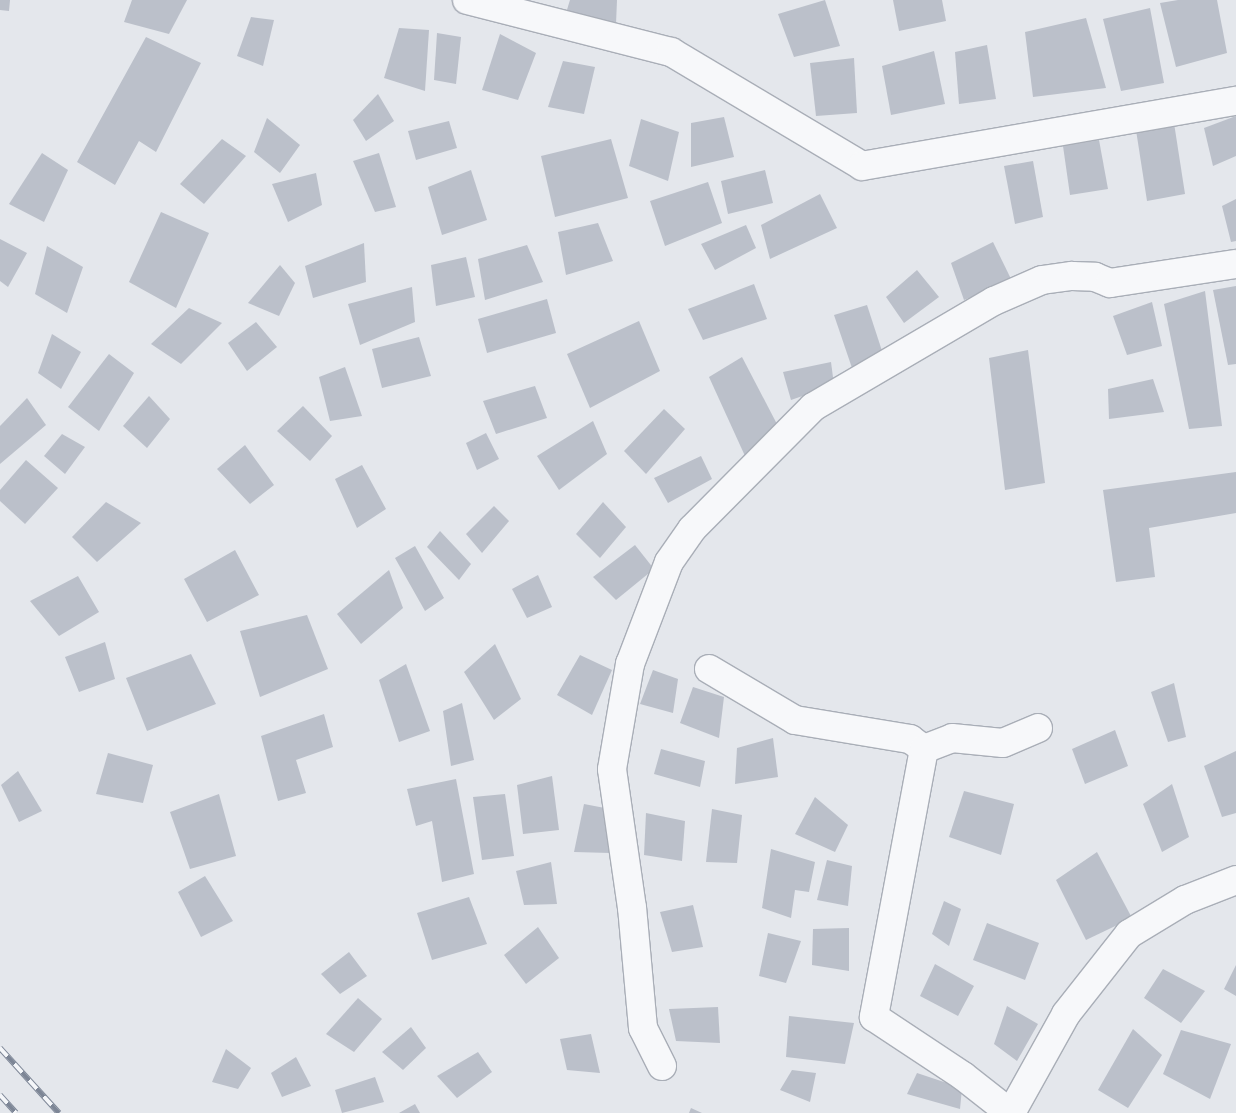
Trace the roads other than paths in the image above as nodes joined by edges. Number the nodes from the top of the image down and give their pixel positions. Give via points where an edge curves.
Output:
1 (467, 0) edge
2 (1236, 102) edge
3 (1236, 264) edge
4 (709, 669) dead end
5 (1038, 728) dead end
6 (924, 749) junction
7 (1236, 880) edge
8 (662, 1066) dead end
9 (1010, 1113) edge

1 - 2 street via 671,52 862,166
3 - 8 street via 1110,283 1095,277 1042,280 994,301 813,407 692,528 669,562 630,664 612,769 632,908 643,1028
4 - 6 street via 795,720 910,738
5 - 6 street via 1003,743 952,738
6 - 9 street via 874,1017 963,1076
7 - 9 street via 1185,900 1129,934 1066,1014

